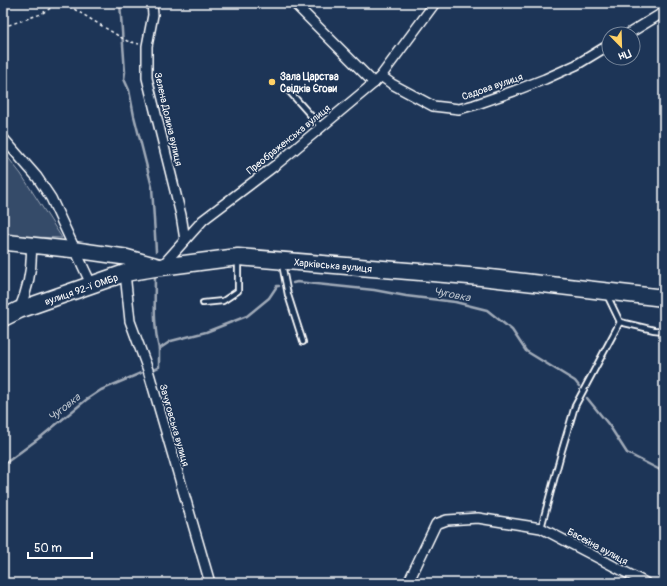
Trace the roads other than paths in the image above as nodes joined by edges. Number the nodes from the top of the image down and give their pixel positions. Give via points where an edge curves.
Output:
1 (152, 3) edge
2 (294, 3) edge
3 (435, 3) edge
4 (664, 12) edge
5 (641, 26) edge
6 (601, 50) edge
7 (381, 76) junction
8 (374, 83) junction
9 (288, 90) dead end
10 (321, 127) junction
11 (3, 138) edge
12 (185, 240) junction
13 (3, 242) edge
14 (31, 245) junction
15 (76, 250) junction
16 (238, 257) junction
17 (282, 261) junction
18 (161, 267) junction
19 (125, 273) junction
20 (92, 286) junction
21 (606, 291) junction
22 (664, 298) edge
23 (202, 303) dead end
24 (19, 310) junction
25 (3, 318) edge
26 (620, 322) junction
27 (664, 331) edge
28 (303, 342) dead end
29 (541, 528) junction
30 (210, 583) edge
31 (408, 583) edge
32 (646, 583) edge

1 - 12 street, Зелена Долина вулиця via 153,15 147,46 147,78
2 - 8 street
3 - 7 street, Преображенська вулиця
4 - 5 street
6 - 7 street, Садова вулиця via 546,79 459,109 433,106
7 - 8 street, Преображенська вулиця
8 - 10 street, Преображенська вулиця
9 - 10 lane
10 - 12 street, Преображенська вулиця via 203,220
11 - 15 street via 37,177 51,198
12 - 18 street, Преображенська вулиця
13 - 14 main road, Харківська вулиця
14 - 15 main road, Харківська вулиця
14 - 24 street via 32,260 26,292
15 - 18 main road, Харківська вулиця via 125,257
15 - 20 street
16 - 17 highway, Харківська вулиця
16 - 18 highway, Харківська вулиця
16 - 23 lane via 238,291 223,301
17 - 21 highway, Харківська вулиця via 481,277
17 - 28 lane via 288,295
18 - 19 highway, вулиця 92-ї ОМБр
19 - 20 highway, вулиця 92-ї ОМБр
19 - 30 street, Зачуговська вулиця via 130,321 148,370
20 - 24 highway, вулиця 92-ї ОМБр
21 - 22 highway, Харківська вулиця
21 - 26 lane
24 - 25 highway, вулиця 92-ї ОМБр
26 - 27 lane
26 - 29 lane via 575,406
29 - 31 street, Басейна вулиця via 478,518 447,520 436,524
29 - 32 street, Басейна вулиця

